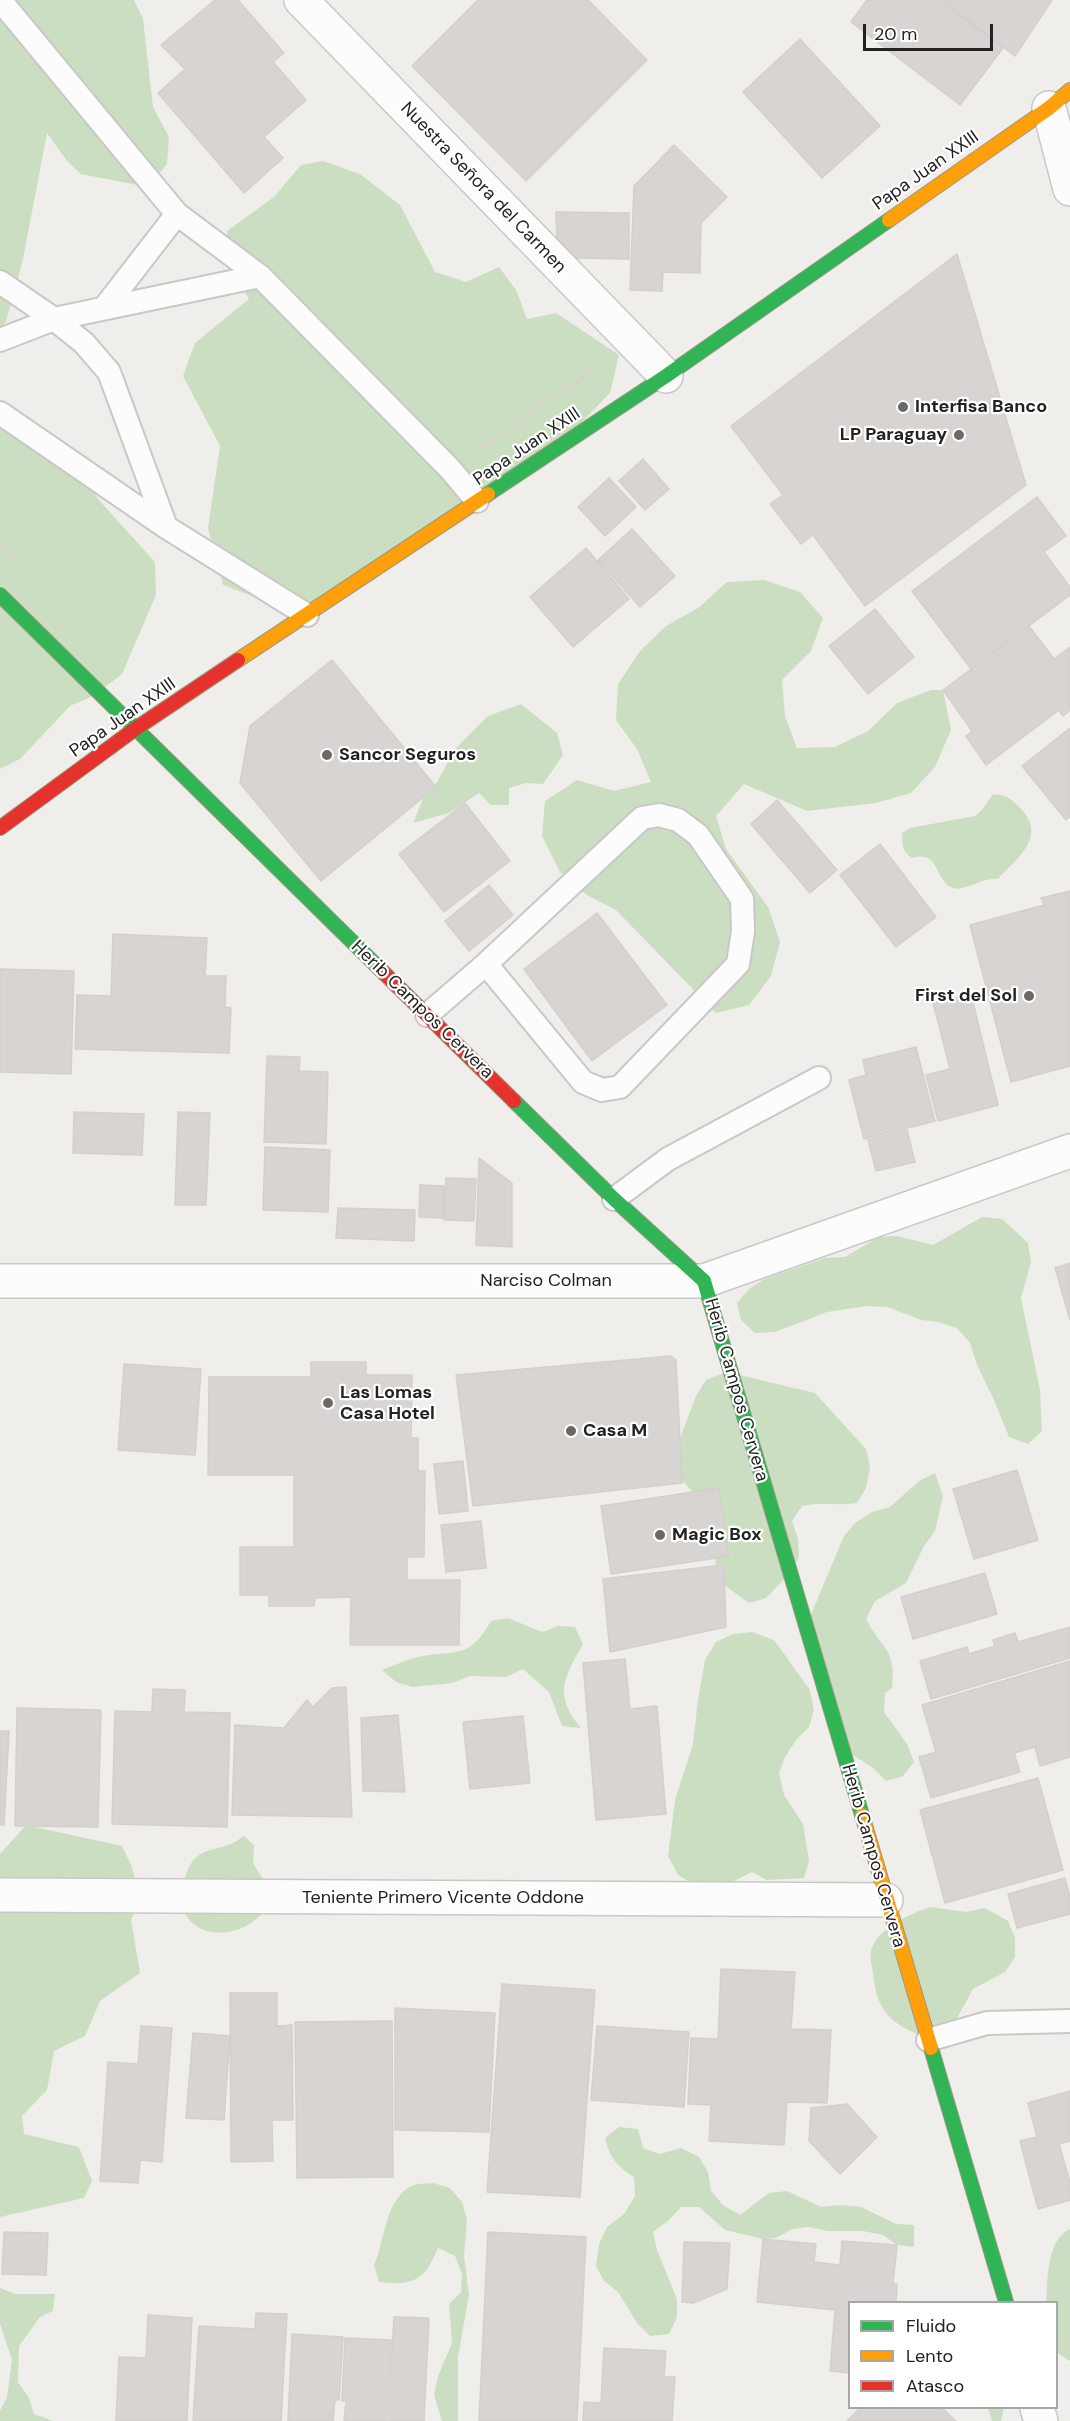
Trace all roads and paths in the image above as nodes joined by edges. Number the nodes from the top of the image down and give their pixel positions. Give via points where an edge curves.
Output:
1 (0, 0) edge
2 (301, 0) edge
3 (1059, 99) edge
4 (1070, 189) edge
5 (177, 214) junction
6 (260, 276) junction
7 (0, 282) edge
8 (105, 307) junction
9 (54, 319) junction
10 (0, 340) edge
11 (666, 376) junction
12 (0, 413) edge
13 (477, 501) junction
14 (166, 527) junction
15 (0, 595) edge
16 (307, 615) junction
17 (135, 729) junction
18 (0, 828) edge
19 (486, 964) junction
20 (427, 1015) junction
21 (819, 1078) dead end
22 (1070, 1151) edge
23 (614, 1199) junction
24 (0, 1281) edge
25 (704, 1281) junction
26 (0, 1895) edge
27 (886, 1900) junction
28 (1070, 2021) edge
29 (928, 2040) junction
30 (1006, 2301) edge

1 - 5 lane
2 - 11 street, Nuestra Señora del Carmen
3 - 4 street
3 - 11 street, Papa Juan XXIII
5 - 6 lane
5 - 8 lane
6 - 8 lane
6 - 13 lane
7 - 9 lane
8 - 9 lane
9 - 10 lane
9 - 14 lane via 84,343 109,372
11 - 13 street, Papa Juan XXIII
12 - 14 lane
13 - 16 street, Papa Juan XXIII
14 - 16 lane
15 - 17 street, Herib Campos Cervera
16 - 17 street, Papa Juan XXIII
17 - 18 street, Papa Juan XXIII
17 - 20 street, Herib Campos Cervera
19 - 19 lane via 583,1082 602,1090 620,1087 738,963 742,899 698,835 678,820 659,815 642,819
19 - 20 lane
20 - 23 street, Herib Campos Cervera
21 - 23 lane via 668,1160
22 - 25 street, Narciso Colman
23 - 25 street, Herib Campos Cervera
24 - 25 street, Narciso Colman
25 - 27 street, Herib Campos Cervera
26 - 27 street, Teniente Primero Vicente Oddone
27 - 29 street, Herib Campos Cervera
28 - 29 lane via 987,2023
29 - 30 street, Herib Campos Cervera

